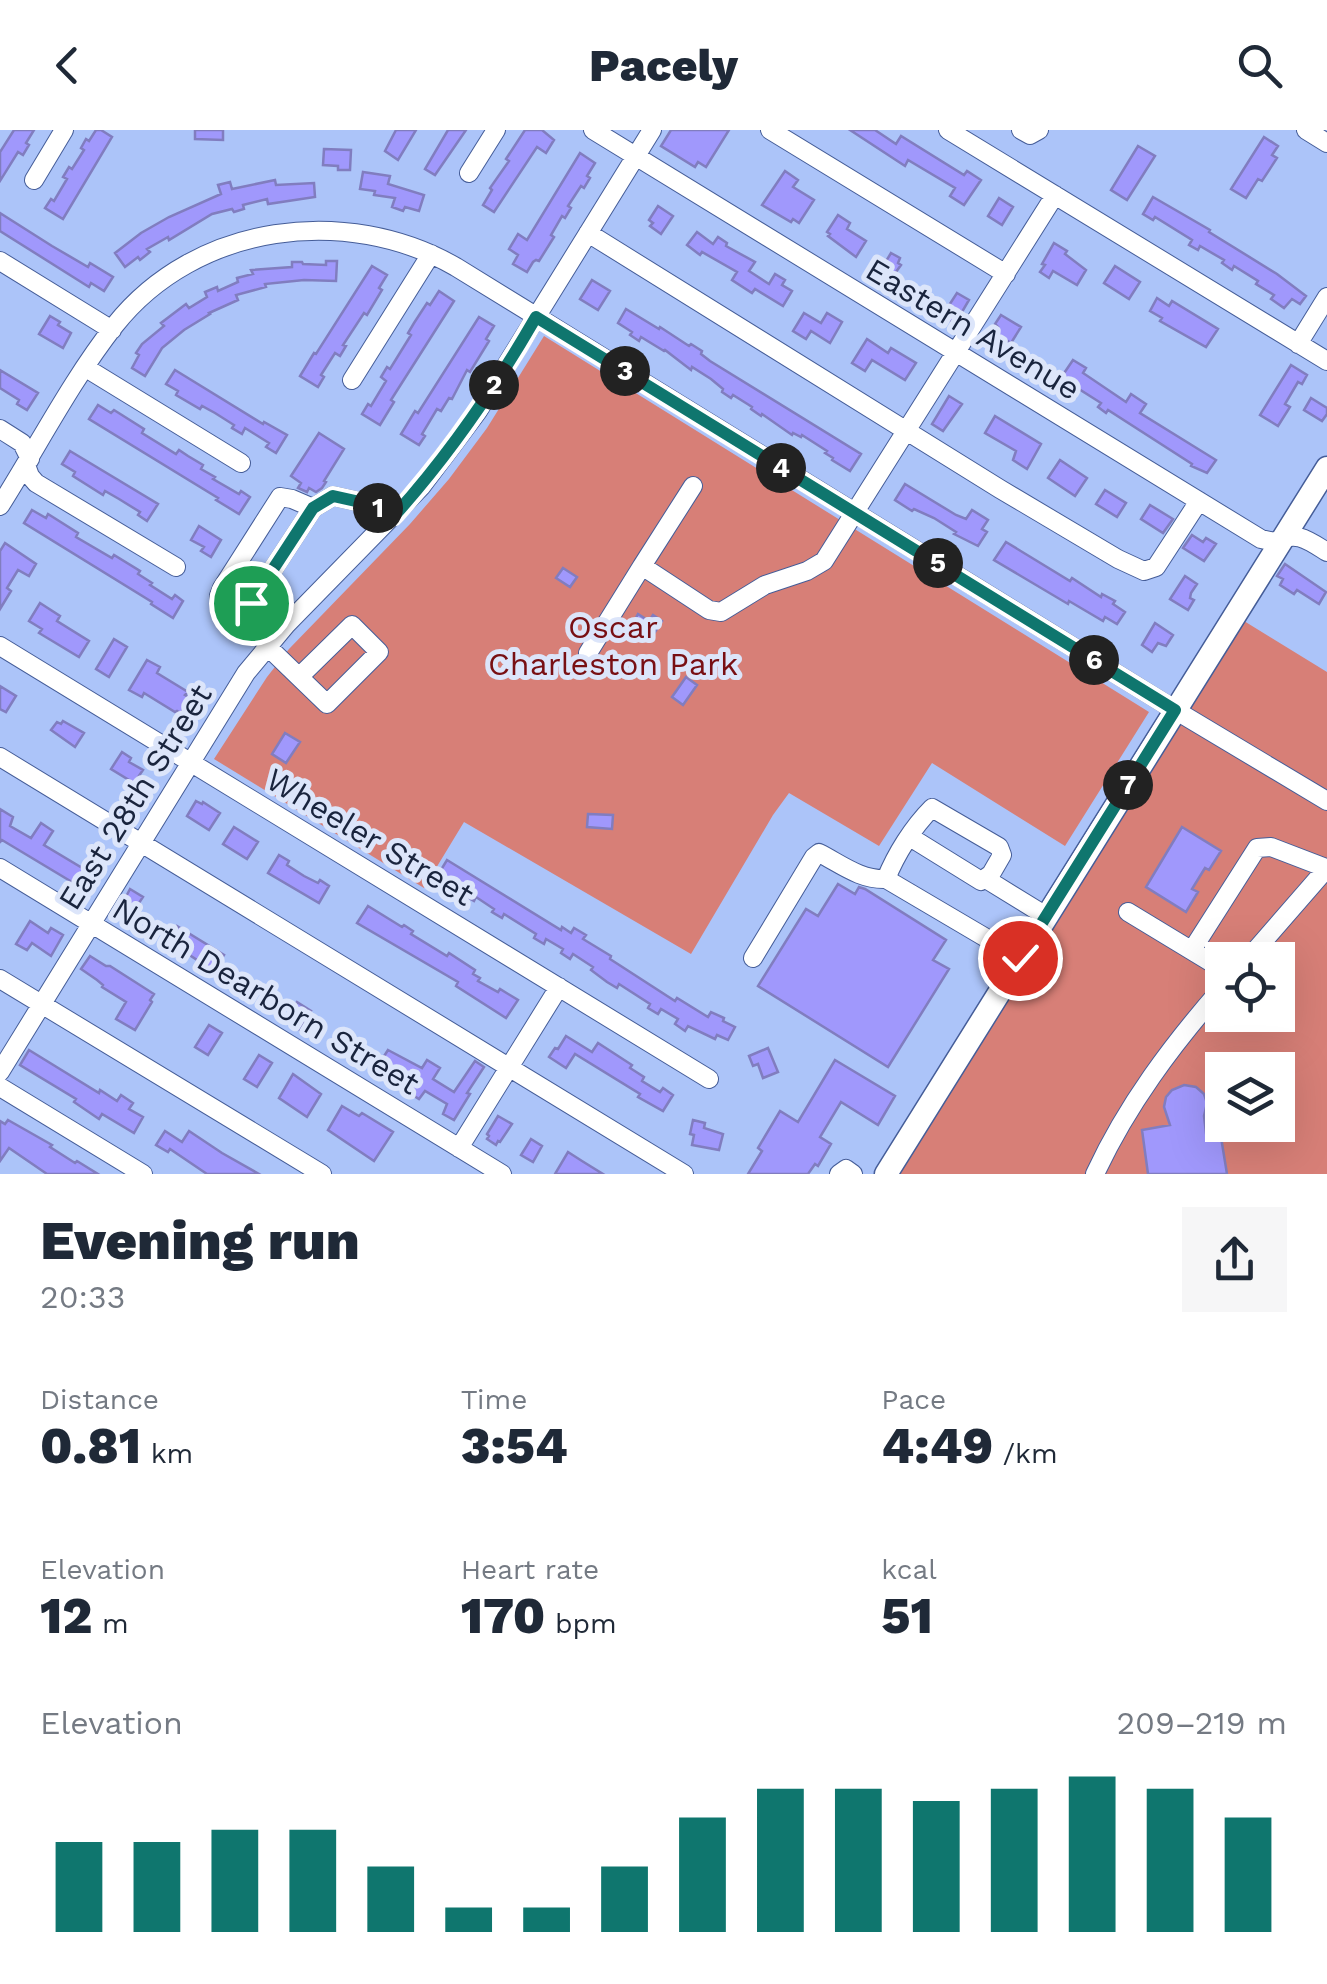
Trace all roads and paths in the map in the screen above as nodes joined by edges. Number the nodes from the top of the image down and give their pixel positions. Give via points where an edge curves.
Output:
1 (64, 130) edge
2 (496, 130) edge
3 (592, 130) edge
4 (652, 130) edge
5 (770, 130) edge
6 (948, 130) edge
7 (1021, 130) edge
8 (1039, 130) edge
9 (1306, 130) edge
10 (1327, 143) edge
11 (636, 157) junction
12 (469, 173) dead end
13 (34, 180) dead end
14 (1054, 195) junction
15 (588, 233) junction
16 (431, 254) junction
17 (0, 261) edge
18 (1006, 274) junction
19 (1327, 297) edge
20 (536, 317) junction
21 (112, 330) junction
22 (1298, 344) junction
23 (956, 354) junction
24 (1327, 361) edge
25 (86, 368) junction
26 (352, 380) dead end
27 (0, 429) edge
28 (907, 431) junction
29 (28, 462) junction
30 (241, 463) dead end
31 (1327, 468) edge
32 (693, 486) dead end
33 (1199, 502) junction
34 (0, 506) edge
35 (313, 508) junction
36 (856, 513) junction
37 (394, 516) junction
38 (1284, 536) junction
39 (1327, 552) edge
40 (642, 566) junction
41 (176, 567) dead end
42 (0, 646) edge
43 (268, 647) junction
44 (588, 653) dead end
45 (299, 677) junction
46 (1175, 710) junction
47 (0, 757) edge
48 (191, 764) junction
49 (1327, 800) edge
50 (910, 837) junction
51 (141, 843) junction
52 (0, 868) edge
53 (1327, 868) edge
54 (886, 878) junction
55 (986, 879) junction
56 (1128, 912) dead end
57 (1046, 916) junction
58 (92, 924) junction
59 (1263, 942) edge
60 (1192, 950) junction
61 (753, 958) dead end
62 (1020, 958) junction
63 (1205, 958) edge
64 (0, 978) edge
65 (559, 986) junction
66 (42, 1004) junction
67 (1205, 1008) edge
68 (509, 1067) junction
69 (0, 1072) edge
70 (709, 1078) dead end
71 (0, 1087) edge
72 (459, 1148) junction
73 (143, 1174) edge
74 (322, 1174) edge
75 (502, 1174) edge
76 (684, 1174) edge
77 (839, 1174) edge
78 (853, 1174) edge
79 (886, 1174) edge
80 (1095, 1174) edge

1 - 13 street
2 - 12 street
3 - 11 street, Eastern Avenue
4 - 11 street, East 28th Street
5 - 18 street
6 - 14 street
7 - 8 street
9 - 10 street
11 - 15 street, East 28th Street
11 - 23 street, Eastern Avenue
14 - 18 street
14 - 22 street
15 - 20 street, East 28th Street
15 - 28 street
16 - 20 street
16 - 21 street via 343,231 265,236 176,272
16 - 26 street
17 - 21 street
18 - 23 street
19 - 22 street
20 - 36 street
20 - 37 street, East 28th Street via 462,434
21 - 25 street
22 - 24 street
23 - 28 street
23 - 33 street, Eastern Avenue
25 - 29 street
25 - 30 street
27 - 29 street via 22,443
28 - 33 street via 1144,570 1156,567
28 - 36 street
29 - 34 street
29 - 41 street via 36,483
31 - 38 main road
32 - 40 street
33 - 38 street, Eastern Avenue via 1261,539
35 - 35 street via 280,497 222,588 222,605 233,616 251,603
35 - 37 street via 333,496
36 - 40 street via 820,564 765,584 722,612
36 - 46 street
37 - 43 street, East 28th Street
38 - 39 street, Eastern Avenue via 1300,536
38 - 46 main road
40 - 44 street
42 - 48 street, Wheeler Street
43 - 45 street
43 - 48 street, East 28th Street
45 - 45 street via 327,704 379,652 352,625
46 - 49 street
46 - 57 main road
47 - 51 street
48 - 51 street, East 28th Street
48 - 65 street, Wheeler Street
50 - 54 street
50 - 55 street
50 - 55 street via 935,809 1002,852
51 - 58 street, East 28th Street
51 - 68 street
52 - 58 street, North Dearborn Street
53 - 59 street
53 - 60 street via 1257,848
54 - 61 street via 860,876 814,857
54 - 62 street
55 - 57 street
56 - 60 street
57 - 62 main road
58 - 66 street, East 28th Street
58 - 72 street, North Dearborn Street
60 - 63 street
62 - 79 main road
64 - 66 street
65 - 68 street
65 - 70 street, Wheeler Street
66 - 69 street, East 28th Street
66 - 74 street
67 - 80 street via 1163,1058
68 - 72 street
68 - 76 street
71 - 73 street
72 - 75 street, North Dearborn Street
77 - 78 street

